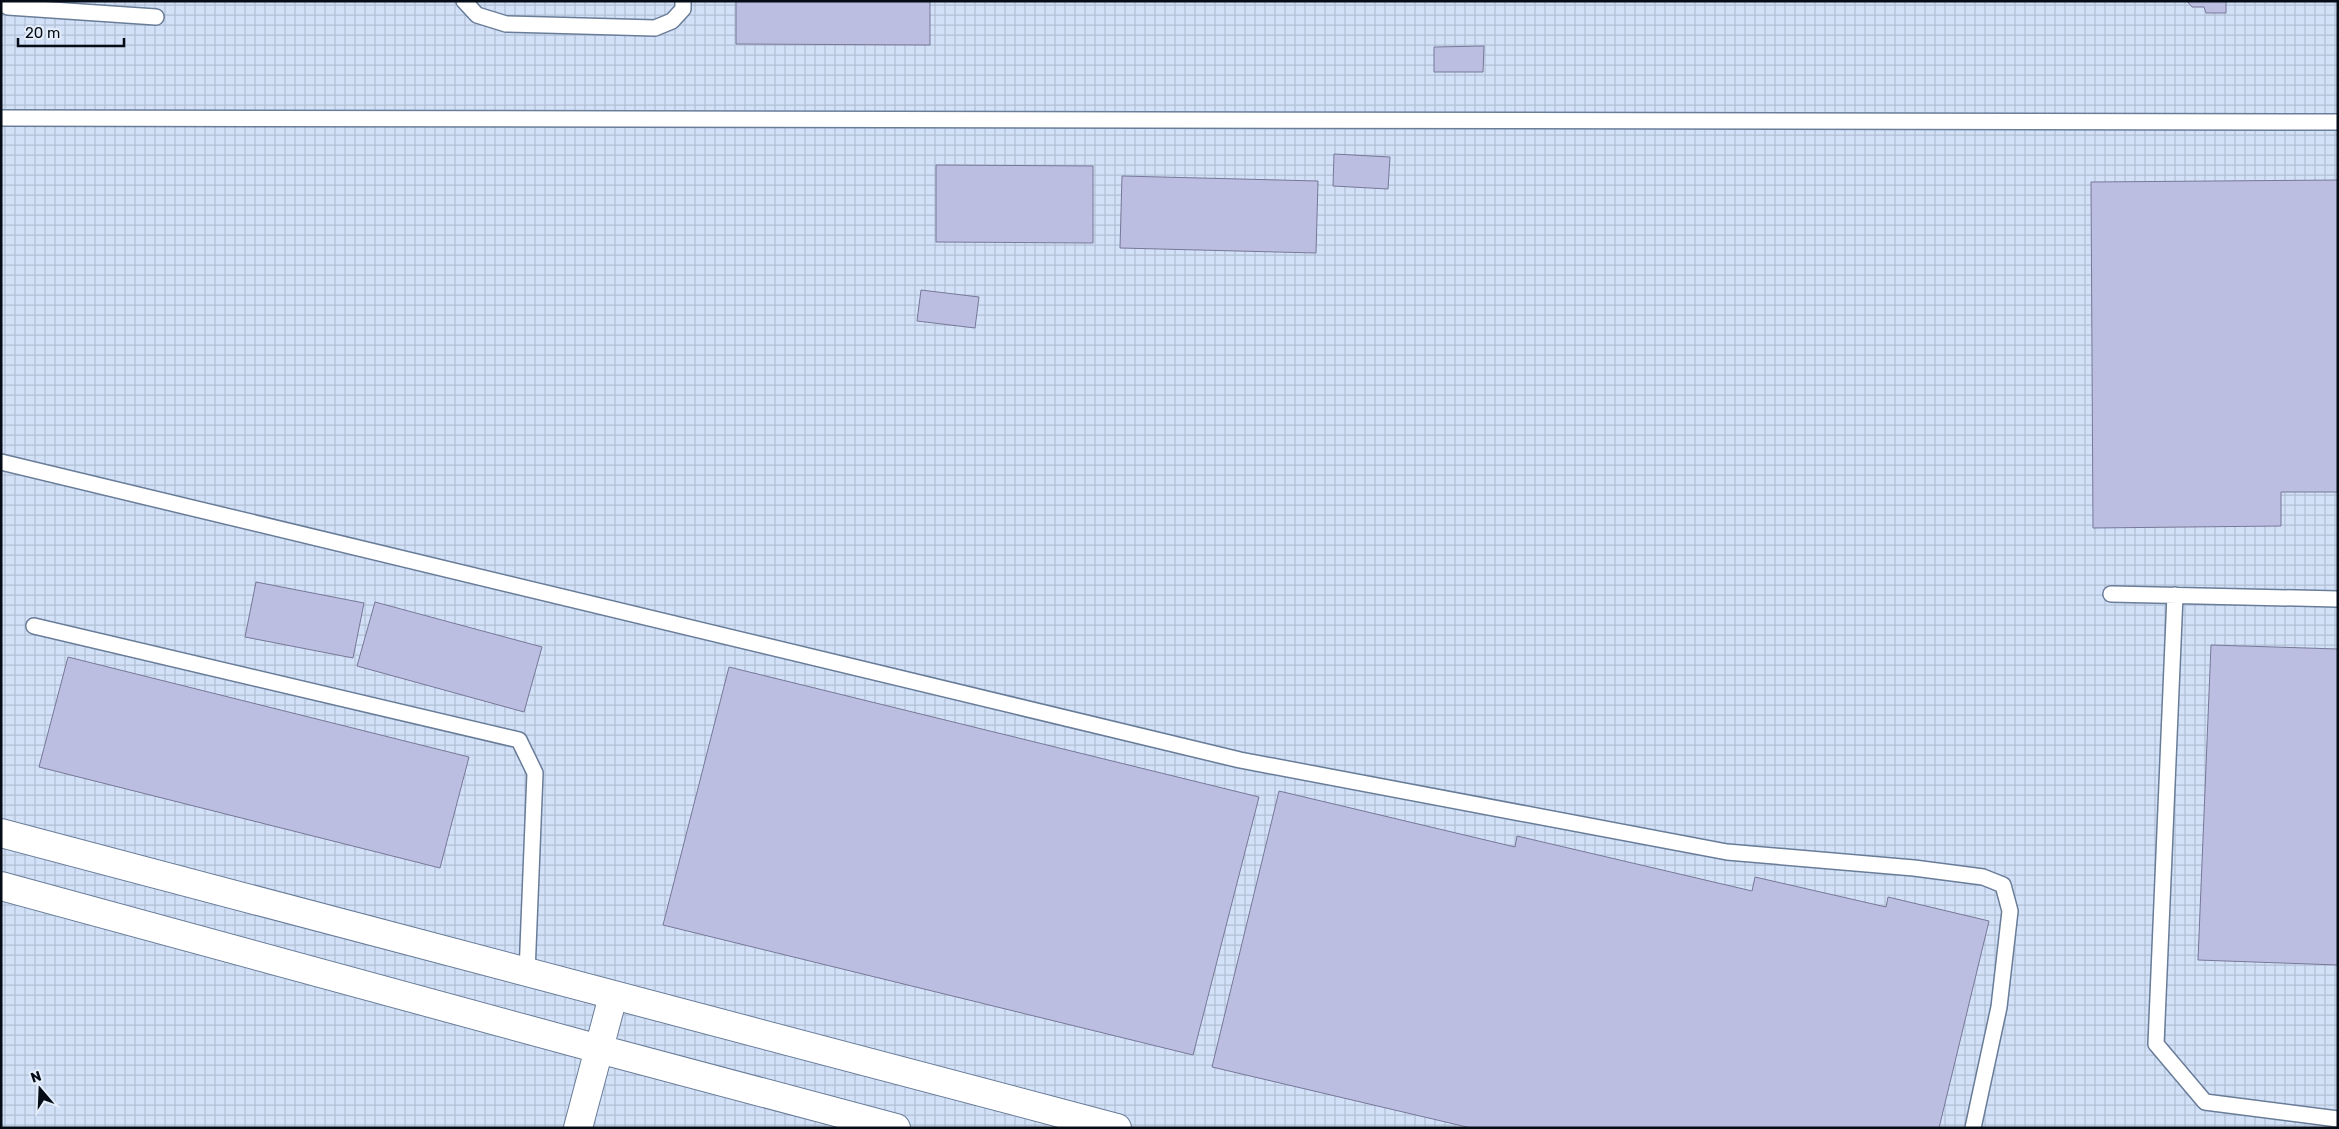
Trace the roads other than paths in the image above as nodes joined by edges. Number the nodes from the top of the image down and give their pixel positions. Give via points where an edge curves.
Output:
1 (464, 1) edge
2 (683, 1) edge
3 (1, 3) edge
4 (156, 16) dead end
5 (1, 118) edge
6 (2338, 122) edge
7 (1, 462) edge
8 (2111, 594) dead end
9 (2176, 595) junction
10 (2338, 599) edge
11 (34, 626) dead end
12 (1, 833) edge
13 (1, 886) edge
14 (527, 973) junction
15 (613, 996) junction
16 (599, 1049) junction
17 (2338, 1119) edge
18 (578, 1128) edge
19 (896, 1128) edge
20 (1117, 1128) edge
21 (1973, 1128) edge

1 - 2 lane via 477,15 506,24 655,28 672,21 682,9
3 - 4 lane via 8,7
5 - 6 lane
7 - 21 lane via 1240,760 1726,852 1983,877 2004,885 2010,911 1999,1006
8 - 9 lane
9 - 10 lane
9 - 17 lane via 2156,1044 2205,1102
11 - 14 lane via 519,740 534,773
12 - 14 street
13 - 16 street
14 - 15 street
15 - 16 street
15 - 20 street
16 - 18 street
16 - 19 street

